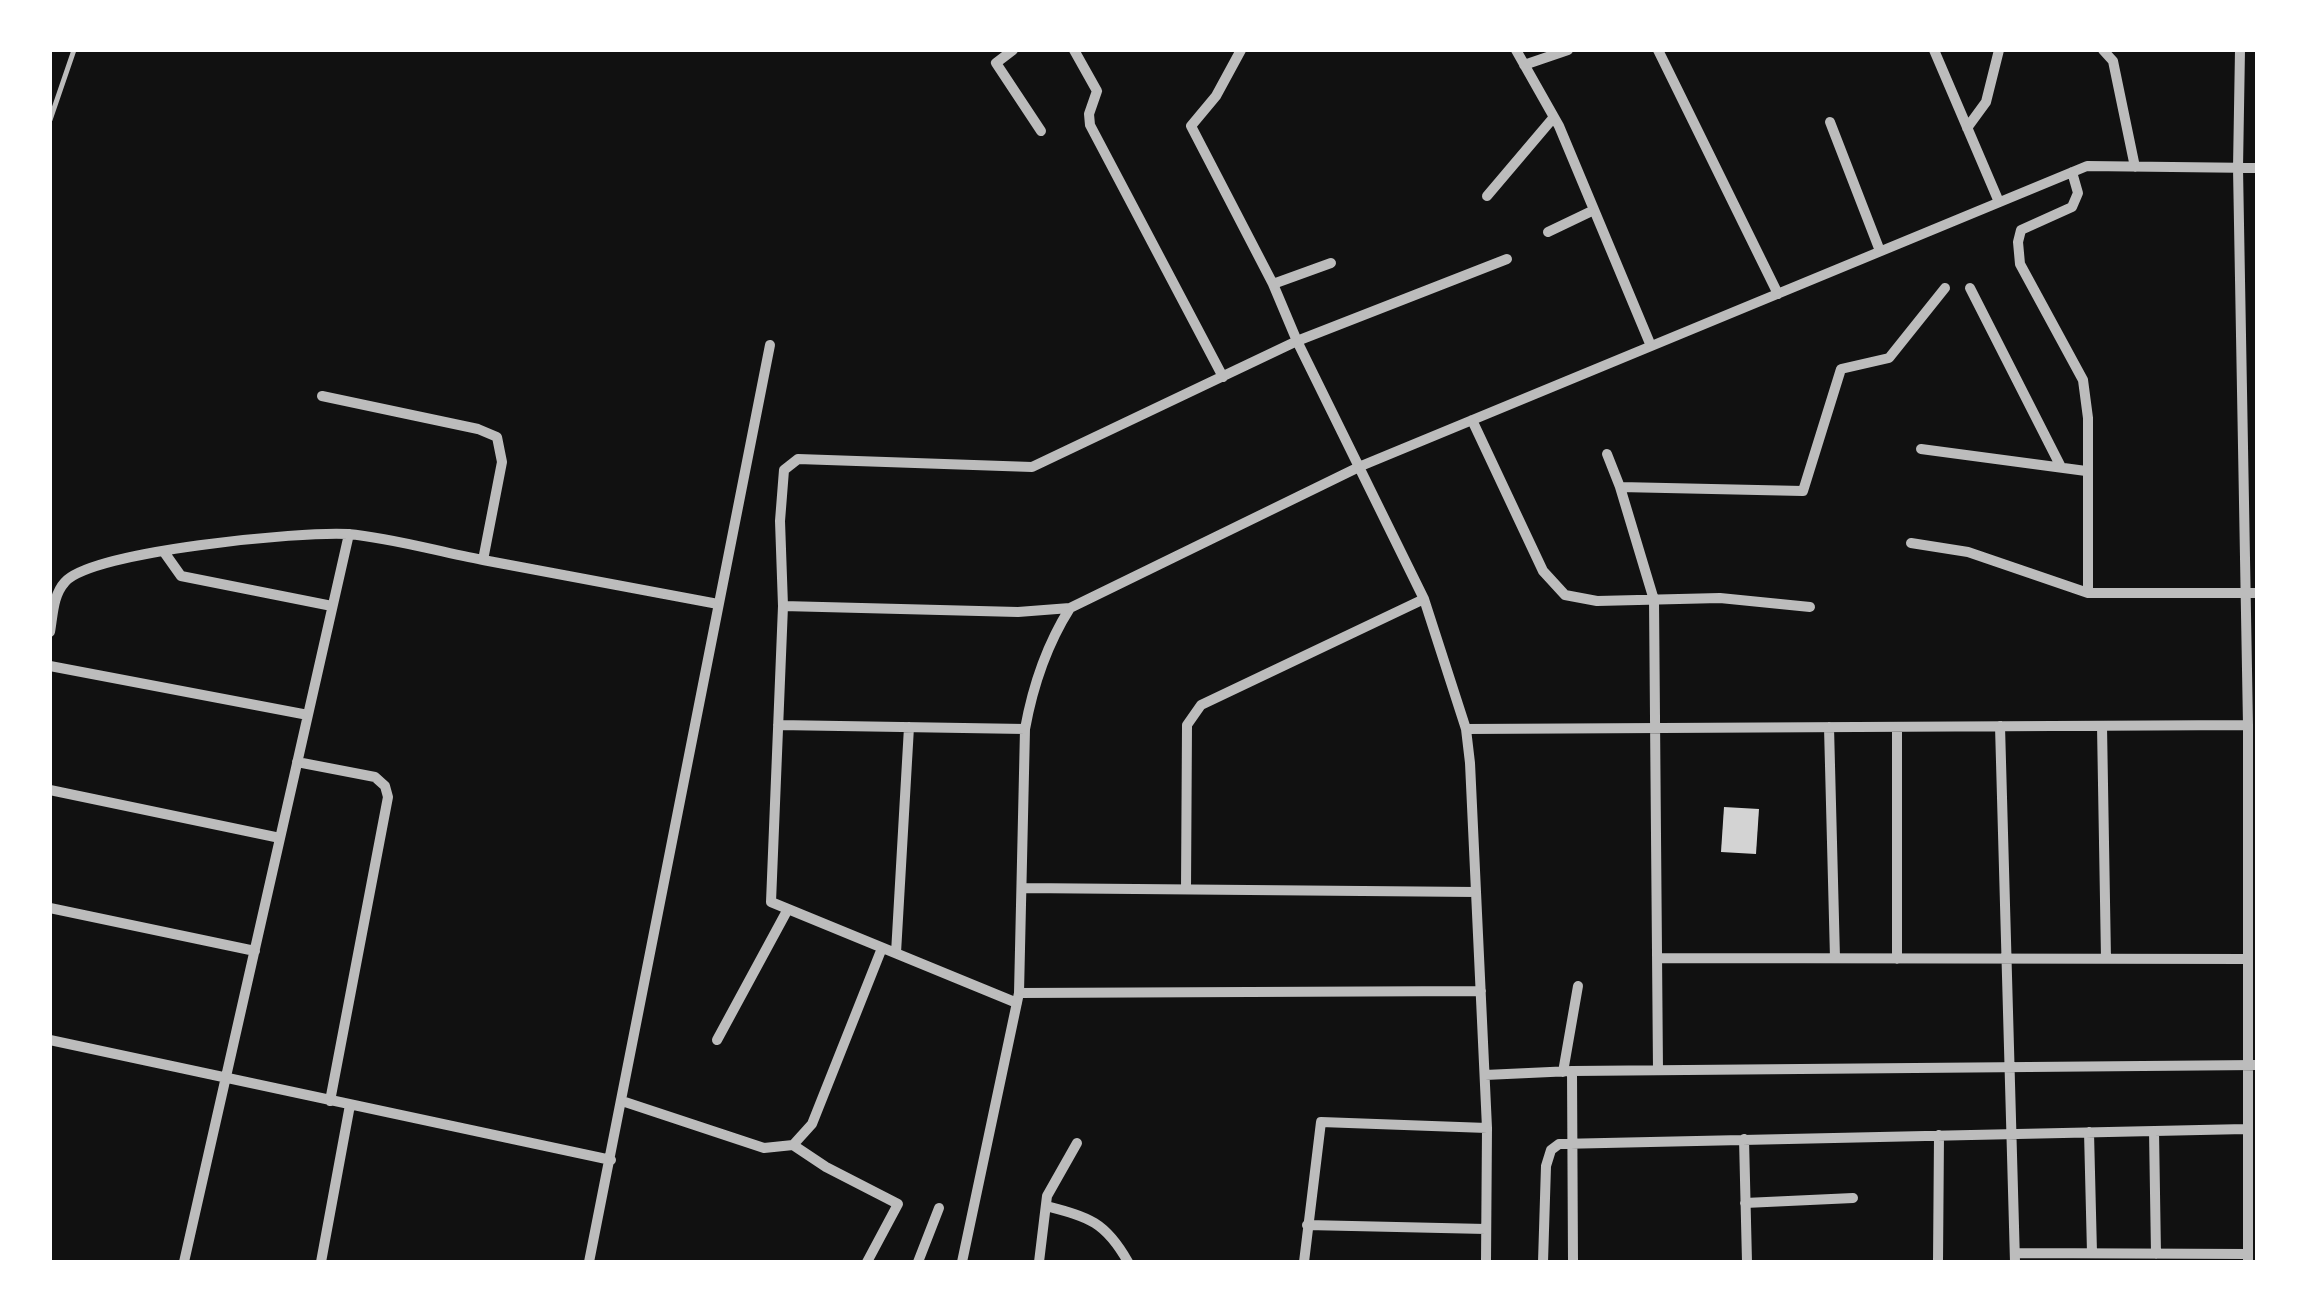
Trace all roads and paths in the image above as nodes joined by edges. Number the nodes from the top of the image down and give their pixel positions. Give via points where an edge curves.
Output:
1 (74, 50) edge
2 (1013, 50) edge
3 (1074, 50) edge
4 (1241, 50) edge
5 (1516, 50) edge
6 (1568, 50) edge
7 (1658, 50) edge
8 (1934, 50) edge
9 (1999, 50) edge
10 (2103, 50) edge
11 (2240, 50) edge
12 (1524, 65) junction
13 (1554, 117) junction
14 (50, 120) edge
15 (1830, 122) dead end
16 (1967, 128) junction
17 (1041, 131) dead end
18 (2135, 166) junction
19 (2238, 168) junction
20 (2257, 168) edge
21 (2072, 172) junction
22 (1487, 196) dead end
23 (1999, 202) junction
24 (1594, 210) junction
25 (1548, 232) dead end
26 (1880, 252) junction
27 (1507, 260) dead end
28 (1331, 263) dead end
29 (1273, 284) junction
30 (1946, 288) dead end
31 (1970, 288) dead end
32 (1778, 294) junction
33 (1297, 341) junction
34 (770, 345) dead end
35 (1651, 346) junction
36 (1223, 376) junction
37 (322, 396) dead end
38 (1472, 420) junction
39 (1921, 449) dead end
40 (1607, 454) dead end
41 (1361, 466) junction
42 (2061, 468) junction
43 (2086, 471) junction
44 (1620, 487) junction
45 (348, 534) junction
46 (1911, 544) dead end
47 (164, 552) junction
48 (483, 560) junction
49 (2088, 593) junction
50 (2251, 593) edge
51 (1424, 599) junction
52 (1654, 600) junction
53 (718, 604) junction
54 (332, 606) junction
55 (782, 606) junction
56 (1810, 607) dead end
57 (1070, 608) junction
58 (50, 632) edge
59 (50, 666) edge
60 (308, 714) junction
61 (778, 725) junction
62 (2000, 726) junction
63 (2102, 726) junction
64 (910, 727) junction
65 (1829, 727) junction
66 (1897, 727) junction
67 (1654, 728) junction
68 (1025, 729) junction
69 (1466, 729) junction
70 (2251, 731) edge
71 (298, 762) junction
72 (50, 790) edge
73 (280, 838) junction
74 (1022, 888) junction
75 (1186, 889) junction
76 (1476, 892) junction
77 (50, 908) edge
78 (788, 909) junction
79 (882, 948) junction
80 (255, 951) junction
81 (896, 954) junction
82 (1657, 958) junction
83 (1835, 958) junction
84 (1897, 958) junction
85 (2106, 958) junction
86 (2008, 959) junction
87 (2247, 959) junction
88 (1578, 986) dead end
89 (1480, 991) junction
90 (1018, 998) junction
91 (50, 1040) edge
92 (717, 1040) dead end
93 (2252, 1065) edge
94 (2010, 1067) junction
95 (1658, 1070) junction
96 (1568, 1071) junction
97 (1485, 1075) junction
98 (226, 1079) junction
99 (330, 1101) junction
100 (622, 1101) junction
101 (350, 1105) junction
102 (1488, 1128) junction
103 (2246, 1129) junction
104 (2154, 1130) junction
105 (2088, 1132) junction
106 (2012, 1134) junction
107 (1939, 1135) junction
108 (1744, 1139) junction
109 (1078, 1143) dead end
110 (1572, 1143) junction
111 (794, 1146) junction
112 (611, 1160) junction
113 (2252, 1175) edge
114 (1853, 1198) dead end
115 (1746, 1202) junction
116 (1046, 1206) junction
117 (939, 1208) dead end
118 (1306, 1226) junction
119 (1486, 1229) junction
120 (2092, 1253) junction
121 (2156, 1254) junction
122 (2015, 1258) edge
123 (2248, 1258) edge
124 (184, 1262) edge
125 (321, 1262) edge
126 (588, 1262) edge
127 (866, 1262) edge
128 (918, 1262) edge
129 (962, 1262) edge
130 (1039, 1262) edge
131 (1128, 1262) edge
132 (1304, 1262) edge
133 (1486, 1262) edge
134 (1543, 1262) edge
135 (1573, 1262) edge
136 (1746, 1262) edge
137 (1938, 1262) edge

1 - 14 lane
2 - 17 street via 996,64
3 - 36 street via 1096,90 1090,125
4 - 29 street via 1191,126
5 - 12 street
6 - 12 street
7 - 32 street
8 - 16 street
9 - 16 street via 1986,102
10 - 18 street via 2113,62
11 - 19 street
12 - 13 street
13 - 22 street
13 - 24 street
15 - 26 street
16 - 23 street
18 - 19 street
18 - 21 street
19 - 20 street
19 - 50 street
21 - 23 street
21 - 43 street via 2078,193 2072,206 2021,230 2018,242 2020,264 2083,380
23 - 26 street
24 - 25 street
24 - 35 street
26 - 32 street
27 - 33 street
28 - 29 street
29 - 33 street
30 - 44 street via 1889,358 1841,369 1803,490
31 - 42 street
32 - 35 street
33 - 36 street
33 - 41 street
34 - 53 street
35 - 38 street
36 - 55 street via 1032,467 798,459 784,470
37 - 48 street via 496,437 502,462
38 - 41 street
38 - 52 street via 1543,571 1565,595
39 - 42 street
40 - 44 street
41 - 51 street
41 - 57 street
42 - 43 street
43 - 49 street
44 - 52 street
45 - 47 street via 272,536
45 - 48 street
45 - 54 street
46 - 49 street via 1968,552
47 - 54 street via 180,576
47 - 58 street via 84,568 68,578 57,592
48 - 53 street
49 - 50 street
50 - 70 street
51 - 69 street
51 - 75 street via 1202,705 1187,724
52 - 56 street
52 - 67 street
53 - 100 street
54 - 60 street
55 - 57 street
55 - 61 street
57 - 68 street via 1050,639
59 - 60 street
60 - 71 street
61 - 64 street
61 - 78 street via 770,902
62 - 63 street
62 - 66 street
62 - 86 street
63 - 70 street
63 - 85 street
64 - 68 street
64 - 81 street
65 - 66 street
65 - 67 street
65 - 83 street
66 - 84 street
67 - 69 street
67 - 82 street
68 - 74 street
69 - 76 street
70 - 87 street
71 - 73 street
71 - 99 street via 375,777 388,797
72 - 73 street
73 - 80 street
74 - 75 street
74 - 90 street
75 - 76 street
76 - 89 street
77 - 80 street
78 - 79 street
78 - 92 street
79 - 81 street
79 - 111 street via 812,1124
80 - 98 street
81 - 90 street
82 - 83 street
82 - 95 street
83 - 84 street
84 - 86 street
85 - 86 street
85 - 87 street
86 - 94 street
87 - 93 street
88 - 96 street
89 - 90 street
89 - 97 street
90 - 129 street
91 - 98 street
93 - 94 street
93 - 103 street
94 - 95 street
94 - 106 street
95 - 96 street
96 - 97 street
96 - 110 street
97 - 102 street
98 - 99 street
98 - 124 street
99 - 101 street
100 - 111 street via 764,1148
100 - 112 street
101 - 112 street
101 - 125 street
102 - 118 street via 1321,1122
102 - 119 street
103 - 104 street
103 - 113 street
104 - 105 street
104 - 121 street
105 - 106 street
105 - 120 street
106 - 107 street
106 - 122 street
107 - 108 street
107 - 137 street
108 - 110 street
108 - 115 street
109 - 116 street
110 - 134 street via 1556,1145 1548,1155
110 - 135 street
111 - 127 street via 898,1204
112 - 126 street
113 - 123 street
114 - 115 street
115 - 136 street
116 - 130 street
116 - 131 street via 1090,1217
117 - 128 street
118 - 119 street
118 - 132 street
119 - 133 street
120 - 121 street
120 - 122 street
121 - 123 street

